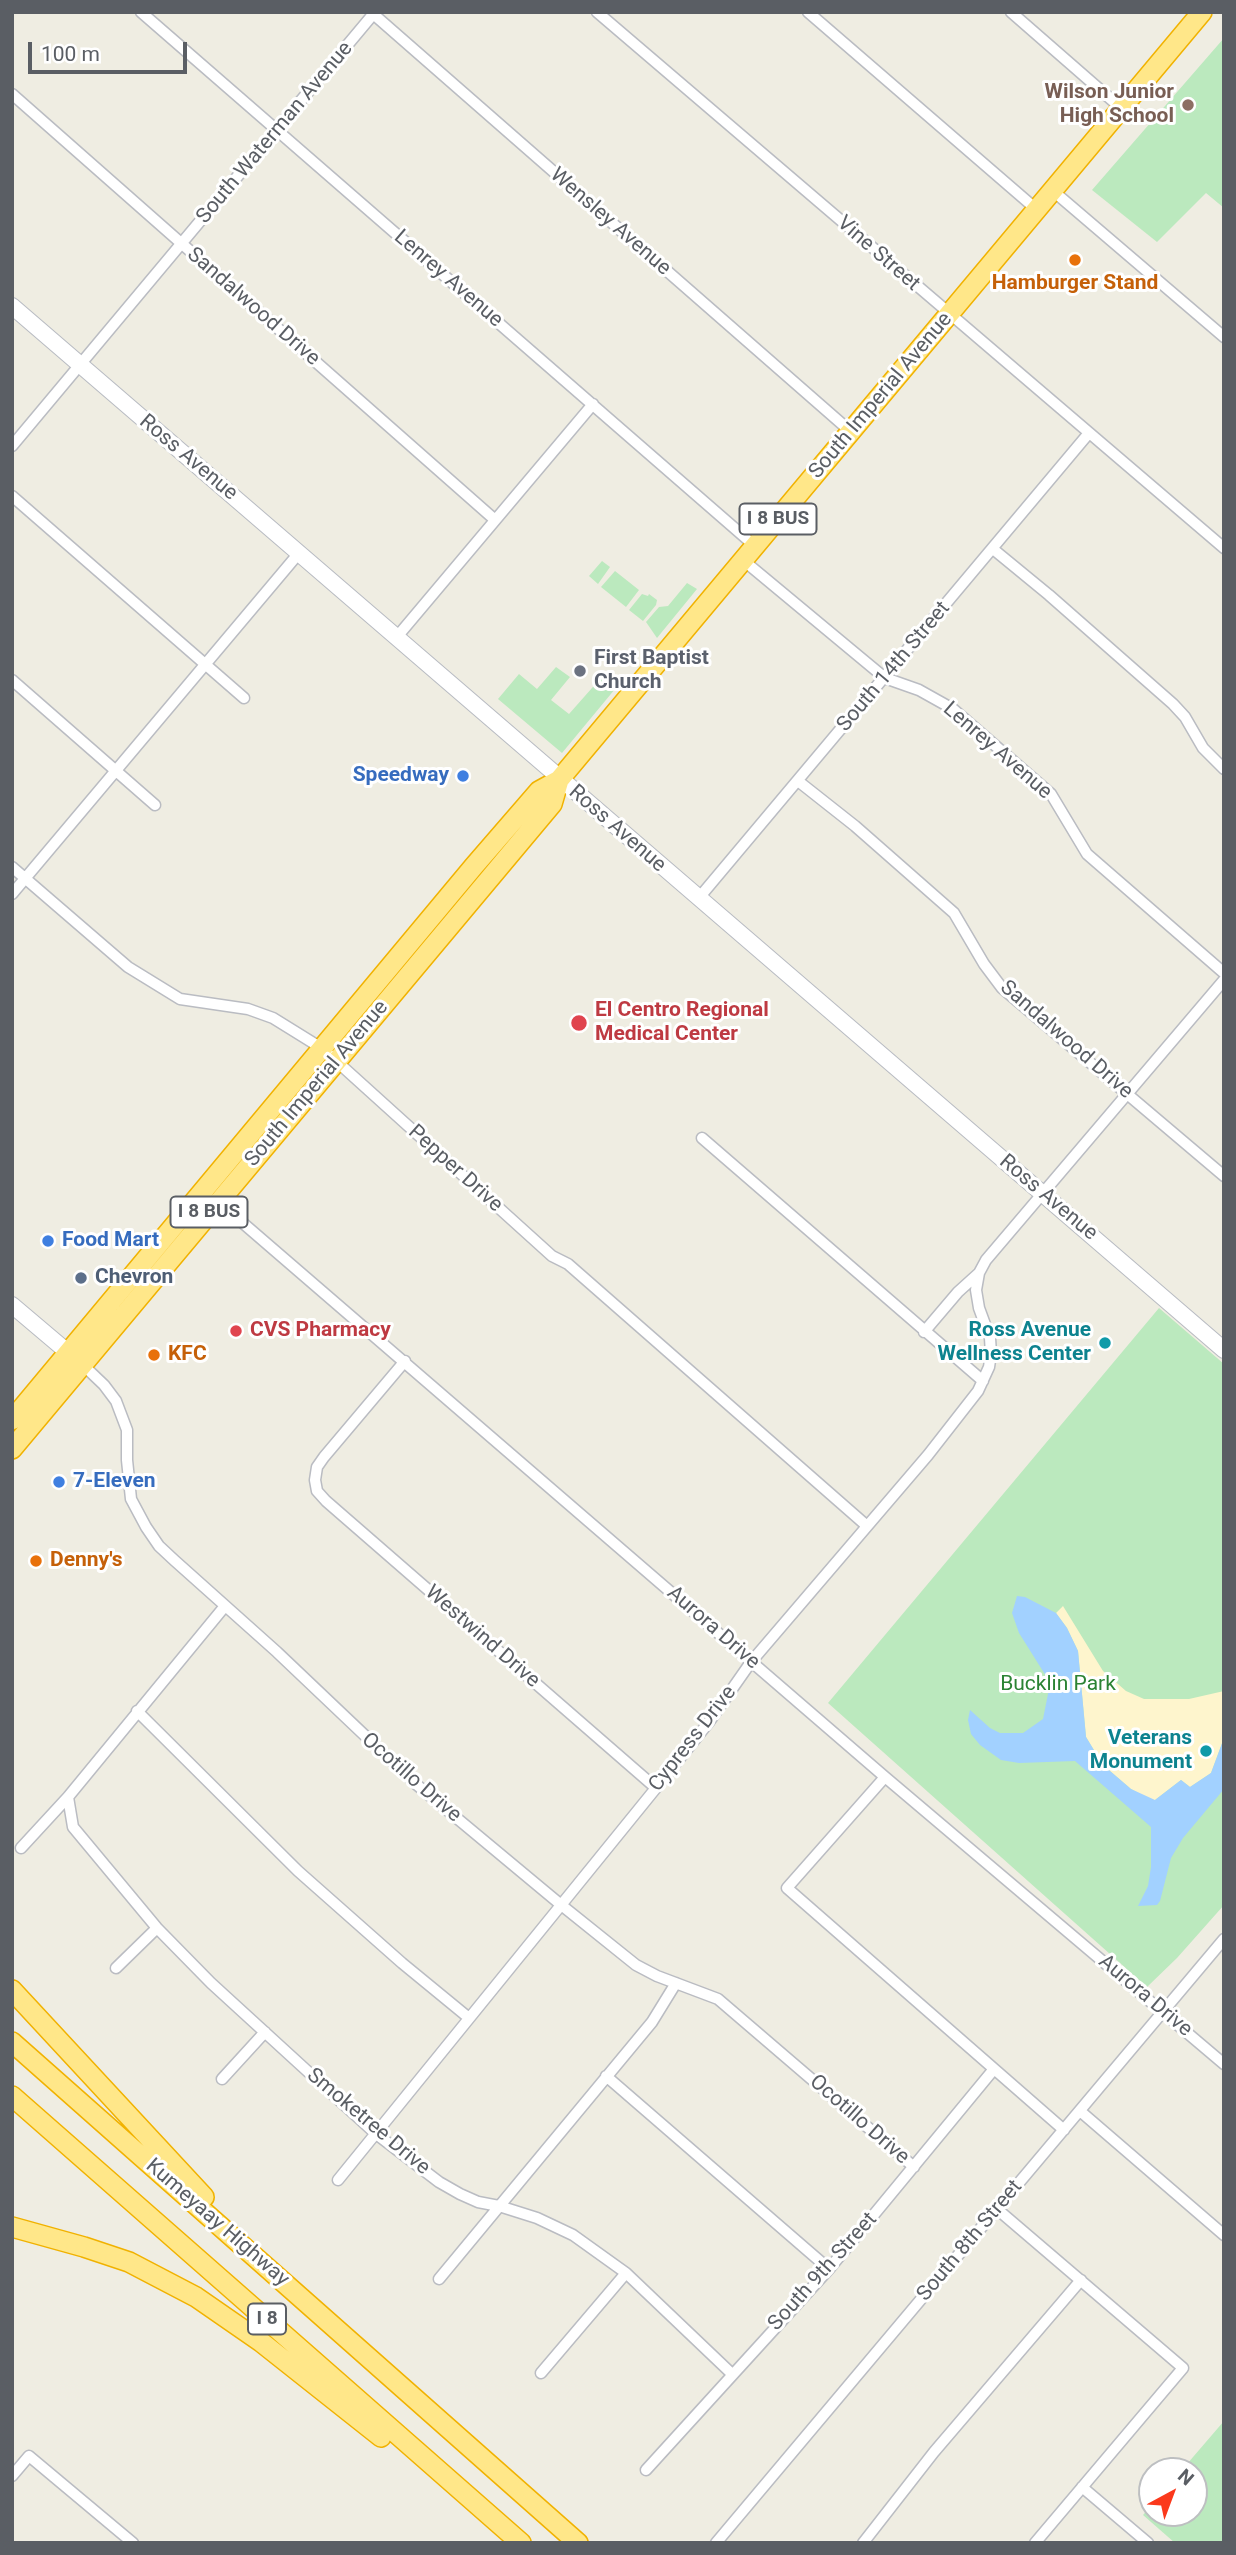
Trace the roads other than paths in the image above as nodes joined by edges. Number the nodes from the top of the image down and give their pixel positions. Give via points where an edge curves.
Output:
1 (141, 12) edge
2 (597, 12) edge
3 (808, 12) edge
4 (1011, 12) edge
5 (1202, 12) edge
6 (373, 13) edge
7 (12, 94) edge
8 (1121, 108) junction
9 (275, 130) junction
10 (1052, 190) junction
11 (1036, 209) junction
12 (182, 244) junction
13 (12, 306) edge
14 (949, 314) junction
15 (1224, 337) edge
16 (80, 366) junction
17 (593, 404) junction
18 (850, 431) junction
19 (1089, 433) junction
20 (12, 446) edge
21 (12, 496) edge
22 (495, 519) junction
23 (1224, 548) edge
24 (993, 549) junction
25 (299, 553) junction
26 (749, 553) junction
27 (396, 638) junction
28 (206, 663) junction
29 (885, 678) junction
30 (12, 680) edge
31 (244, 698) dead end
32 (1224, 769) edge
33 (117, 771) junction
34 (559, 780) junction
35 (798, 781) junction
36 (155, 805) dead end
37 (12, 867) edge
38 (25, 878) junction
39 (12, 894) edge
40 (698, 899) junction
41 (436, 911) junction
42 (452, 925) junction
43 (1224, 973) edge
44 (1224, 980) edge
45 (330, 1055) junction
46 (1128, 1093) junction
47 (702, 1138) dead end
48 (1224, 1176) edge
49 (1043, 1193) junction
50 (211, 1195) junction
51 (979, 1273) junction
52 (12, 1305) edge
53 (924, 1332) junction
54 (1224, 1350) edge
55 (75, 1358) junction
56 (405, 1361) junction
57 (983, 1381) junction
58 (12, 1419) edge
59 (12, 1449) edge
60 (867, 1526) junction
61 (225, 1606) junction
62 (751, 1661) junction
63 (137, 1711) junction
64 (886, 1777) junction
65 (656, 1788) junction
66 (68, 1797) junction
67 (21, 1848) dead end
68 (559, 1904) junction
69 (157, 1927) junction
70 (1224, 1939) edge
71 (116, 1968) dead end
72 (676, 1983) junction
73 (12, 1990) edge
74 (1163, 2010) junction
75 (469, 2018) junction
76 (265, 2032) junction
77 (12, 2042) edge
78 (1224, 2064) edge
79 (994, 2069) junction
80 (606, 2076) junction
81 (222, 2079) dead end
82 (12, 2096) edge
83 (1080, 2111) junction
84 (1064, 2130) junction
85 (375, 2133) junction
86 (914, 2167) junction
87 (338, 2180) dead end
88 (499, 2206) junction
89 (997, 2209) junction
90 (12, 2227) edge
91 (1224, 2235) edge
92 (242, 2244) junction
93 (829, 2269) junction
94 (626, 2273) junction
95 (439, 2279) dead end
96 (1081, 2280) junction
97 (541, 2372) dead end
98 (732, 2374) junction
99 (646, 2470) dead end
100 (12, 2476) edge
101 (1082, 2487) junction
102 (493, 2518) junction
103 (133, 2543) edge
104 (521, 2543) edge
105 (578, 2543) edge
106 (716, 2543) edge
107 (863, 2543) edge
108 (1035, 2543) edge
109 (1148, 2543) edge

1 - 9 street, Lenrey Avenue
2 - 14 street, Vine Street
3 - 11 street
4 - 8 street
5 - 8 highway, South Imperial Avenue / I 8 BUS
6 - 9 street, South Waterman Avenue
6 - 18 street, Wensley Avenue
7 - 12 street, Sandalwood Drive
8 - 10 highway, South Imperial Avenue / I 8 BUS
9 - 12 street, South Waterman Avenue
9 - 17 street, Lenrey Avenue
10 - 11 highway, South Imperial Avenue / I 8 BUS
10 - 15 street
11 - 14 highway, South Imperial Avenue / I 8 BUS
12 - 16 street, South Waterman Avenue
12 - 22 street, Sandalwood Drive
13 - 16 street, Ross Avenue
14 - 18 highway, South Imperial Avenue / I 8 BUS
14 - 19 street, Vine Street
16 - 20 street, South Waterman Avenue
16 - 25 street, Ross Avenue
17 - 22 street
17 - 26 street, Lenrey Avenue
18 - 26 highway, South Imperial Avenue / I 8 BUS
19 - 23 street, Vine Street
19 - 24 street, South 14th Street
21 - 28 street
22 - 27 street
24 - 29 street, South 14th Street
24 - 32 street via 1173,704 1203,748
25 - 27 street, Ross Avenue
25 - 28 street
26 - 29 street, Lenrey Avenue
26 - 34 highway, South Imperial Avenue / I 8 BUS
27 - 34 street, Ross Avenue
28 - 31 street
28 - 33 street
29 - 35 street, South 14th Street
29 - 43 street, Lenrey Avenue via 953,709 1032,777 1051,794 1087,854
30 - 33 street
33 - 36 street
33 - 38 street
34 - 40 street, Ross Avenue
34 - 41 highway, South Imperial Avenue / I 8 BUS via 539,791
34 - 42 highway, South Imperial Avenue / I 8 BUS via 552,804
35 - 40 street, South 14th Street
35 - 46 street, Sandalwood Drive via 954,913 1002,988
37 - 38 street, Pepper Drive
38 - 39 street
38 - 45 street, Pepper Drive via 128,967 180,999 248,1009 273,1018
40 - 49 street, Ross Avenue
41 - 42 highway
41 - 45 highway, South Imperial Avenue / I 8 BUS
42 - 45 highway, South Imperial Avenue / I 8 BUS
44 - 46 street
45 - 50 highway, South Imperial Avenue / I 8 BUS
45 - 60 street, Pepper Drive via 552,1256 568,1264
46 - 48 street, Sandalwood Drive
46 - 49 street
47 - 53 street
49 - 51 street
49 - 54 street, Ross Avenue
50 - 55 highway, South Imperial Avenue / I 8 BUS
50 - 56 street, Aurora Drive
51 - 53 street
51 - 57 street, Cypress Drive via 977,1299 991,1354
52 - 55 street, Ocotillo Drive
53 - 57 street
55 - 58 highway, South Imperial Avenue / I 8 BUS
55 - 59 highway, South Imperial Avenue / I 8 BUS
55 - 61 street, Ocotillo Drive via 104,1385 123,1416 131,1499 146,1527 159,1546
56 - 62 street, Aurora Drive
56 - 65 street, Westwind Drive via 317,1467 317,1491
57 - 60 street, Cypress Drive
60 - 62 street, Cypress Drive
61 - 63 street
61 - 68 street, Ocotillo Drive via 417,1785
62 - 64 street, Aurora Drive
62 - 65 street, Cypress Drive
63 - 66 street
63 - 75 street via 298,1871
64 - 74 street, Aurora Drive
64 - 79 street via 787,1888
65 - 68 street, Cypress Drive
66 - 67 street
66 - 69 street, Smoketree Drive via 73,1828
68 - 72 street, Ocotillo Drive via 635,1965
68 - 75 street, Cypress Drive
69 - 71 street
69 - 76 street, Smoketree Drive
70 - 74 street, South 8th Street
72 - 80 street via 652,2022
72 - 86 street, Ocotillo Drive via 726,2005
73 - 92 highway via 206,2198
74 - 78 street, Aurora Drive
74 - 83 street, South 8th Street
75 - 85 street, Cypress Drive
76 - 81 street
76 - 85 street, Smoketree Drive
77 - 92 highway, Kumeyaay Highway / I 8
79 - 84 street
79 - 86 street, South 9th Street
80 - 88 street
80 - 93 street
82 - 102 highway, Kumeyaay Highway / I 8
83 - 84 street, South 8th Street
83 - 91 street
84 - 89 street, South 8th Street
85 - 87 street, Cypress Drive
85 - 88 street, Smoketree Drive via 450,2188
86 - 93 street, South 9th Street
88 - 94 street, Smoketree Drive via 559,2227
88 - 95 street
89 - 96 street
89 - 106 street, South 8th Street
90 - 102 highway via 128,2262 196,2297 352,2413 454,2499
92 - 105 highway, Kumeyaay Highway / I 8
93 - 98 street, South 9th Street
94 - 97 street
94 - 98 street, Smoketree Drive
96 - 101 street via 1183,2368
96 - 107 street
98 - 99 street, South 9th Street
100 - 103 street via 29,2456
101 - 108 street
101 - 109 street
102 - 104 highway, Kumeyaay Highway / I 8

